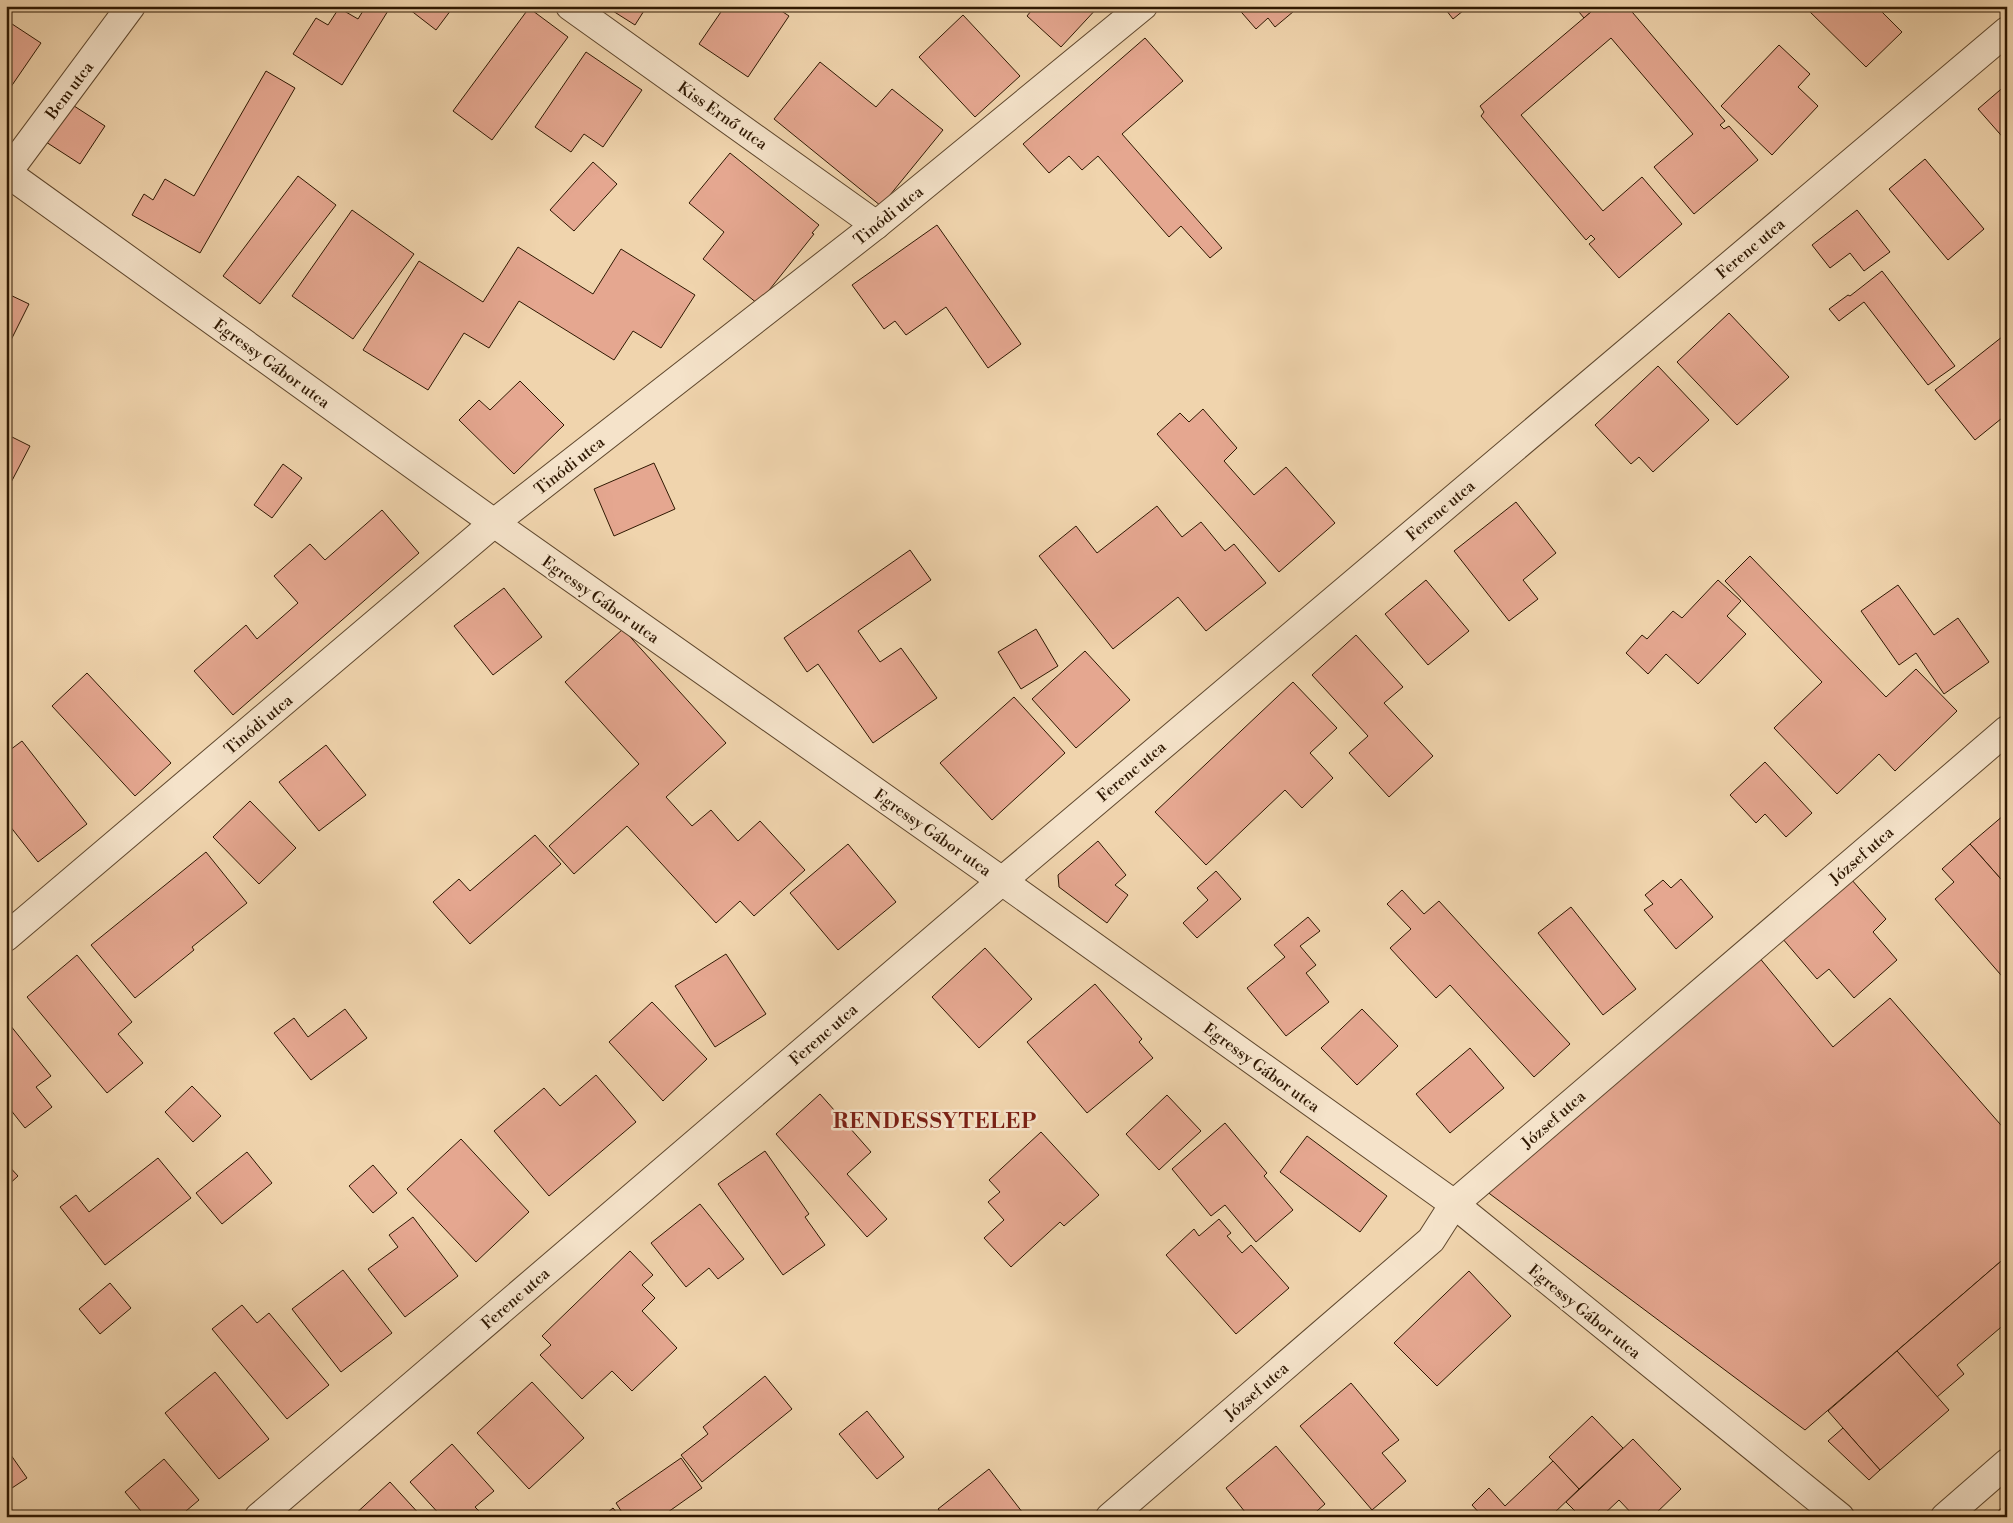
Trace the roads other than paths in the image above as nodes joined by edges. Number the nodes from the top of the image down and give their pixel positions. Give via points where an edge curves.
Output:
1 (131, 6) edge
2 (570, 6) edge
3 (1143, 6) edge
4 (2007, 31) edge
5 (7, 173) edge
6 (876, 225) junction
7 (494, 524) junction
8 (2007, 730) edge
9 (1002, 880) junction
10 (6, 937) edge
11 (1454, 1204) junction
12 (2007, 1464) edge
13 (259, 1517) edge
14 (1110, 1517) edge
15 (1840, 1517) edge
16 (1945, 1517) edge

1 - 5 street, Bem utca
2 - 6 street, Kiss Ernő utca
3 - 6 street, Tinódi utca
4 - 9 street, Ferenc utca
5 - 7 street, Egressy Gábor utca
6 - 7 street, Tinódi utca
7 - 9 street, Egressy Gábor utca
7 - 10 street, Tinódi utca
8 - 11 street, József utca
9 - 11 street, Egressy Gábor utca
9 - 13 street, Ferenc utca
11 - 14 street, József utca via 1431,1240
11 - 15 street, Egressy Gábor utca
12 - 16 street

